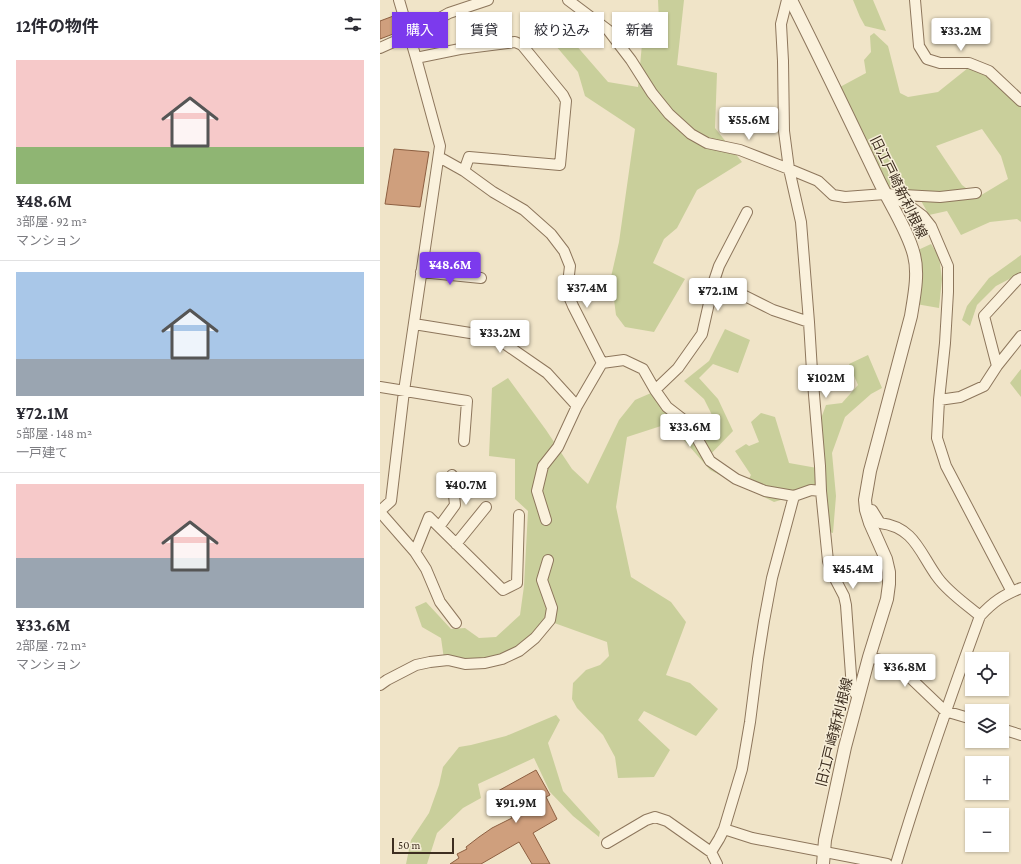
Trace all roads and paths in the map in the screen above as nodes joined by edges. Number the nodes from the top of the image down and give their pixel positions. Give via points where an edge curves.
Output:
1 (399, 0) edge
2 (488, 0) edge
3 (568, 0) edge
4 (787, 0) edge
5 (791, 0) edge
6 (915, 0) edge
7 (402, 12) edge
8 (448, 14) edge
9 (392, 43) edge
10 (380, 48) edge
11 (413, 48) edge
12 (416, 58) junction
13 (1021, 101) edge
14 (439, 157) junction
15 (789, 169) junction
16 (464, 171) junction
17 (976, 193) dead end
18 (886, 194) junction
19 (747, 212) dead end
20 (421, 272) junction
21 (481, 278) dead end
22 (1021, 278) edge
23 (729, 288) dead end
24 (809, 322) junction
25 (414, 324) junction
26 (1021, 336) edge
27 (602, 363) junction
28 (997, 366) junction
29 (380, 387) edge
30 (656, 390) junction
31 (404, 391) junction
32 (939, 400) junction
33 (577, 406) junction
34 (464, 441) dead end
35 (452, 475) dead end
36 (821, 491) junction
37 (794, 496) junction
38 (486, 507) dead end
39 (866, 510) junction
40 (380, 512) edge
41 (518, 515) dead end
42 (546, 520) dead end
43 (439, 527) junction
44 (456, 544) junction
45 (414, 552) junction
46 (548, 560) dead end
47 (1016, 590) edge
48 (980, 616) junction
49 (456, 623) dead end
50 (869, 657) junction
51 (380, 685) edge
52 (858, 697) junction
53 (945, 711) junction
54 (965, 717) edge
55 (1009, 731) edge
56 (1021, 734) edge
57 (724, 829) junction
58 (607, 842) dead end
59 (824, 851) junction
60 (711, 852) junction
61 (717, 864) edge
62 (823, 864) edge
63 (887, 864) edge
64 (896, 864) edge

1 - 7 street
2 - 8 street
3 - 15 street via 608,30 652,93 669,114 691,134 707,143 740,150
4 - 15 street via 781,24 784,130
5 - 18 street, 旧江戸崎新利根線
6 - 13 street via 919,46 927,58 940,63 969,63 989,71
9 - 10 street
11 - 12 street
12 - 14 street via 440,146
12 - 16 street via 515,42 522,45 566,101 560,165 468,157
14 - 16 street
14 - 20 street
15 - 18 street via 818,181 833,195 845,197
15 - 24 street via 801,222
16 - 27 street via 492,192 524,210 551,234 564,251 570,266 567,292
17 - 18 street via 940,197
18 - 32 street via 907,204 923,216 931,226 948,266
18 - 39 street, 旧江戸崎新利根線 via 911,245 915,257 916,280 911,316 870,471 865,500
19 - 30 street via 719,266 702,334 678,368
20 - 21 street
20 - 25 street
22 - 28 street via 984,316
23 - 24 street via 773,310
24 - 36 street
25 - 31 street
25 - 33 street via 495,337 547,373
26 - 28 street
27 - 30 street via 624,360 643,369
27 - 33 street
28 - 32 street via 984,386 960,397
29 - 31 street
30 - 37 street via 667,407 688,424 710,461 743,482 765,491
31 - 34 street via 466,401
31 - 40 street via 391,501
32 - 47 street via 937,438 946,466
33 - 42 street via 558,447 543,466 538,491
35 - 43 street via 455,505
36 - 37 street via 811,490
36 - 52 street via 828,561 846,605 852,689
37 - 57 street via 772,578 742,769
38 - 44 street
39 - 48 street via 872,510 880,523 889,524 908,534 938,579
39 - 50 street, 旧江戸崎新利根線 via 889,572 887,598
40 - 45 street
41 - 44 street via 517,583 503,590
43 - 44 street
43 - 45 street via 429,517
45 - 49 street via 426,569 440,602
46 - 51 street via 542,580 551,601 550,620 535,638 519,651 485,663 465,664 448,660 416,665
47 - 48 street via 990,605
48 - 53 street
50 - 52 street, 旧江戸崎新利根線
50 - 53 street via 892,663 900,668
52 - 59 street, 旧江戸崎新利根線
53 - 54 street
53 - 64 street
55 - 56 street
57 - 59 street via 752,838
57 - 60 street
58 - 60 street via 646,820 655,818 667,821
59 - 62 street, 旧江戸崎新利根線
59 - 63 street
60 - 61 street

